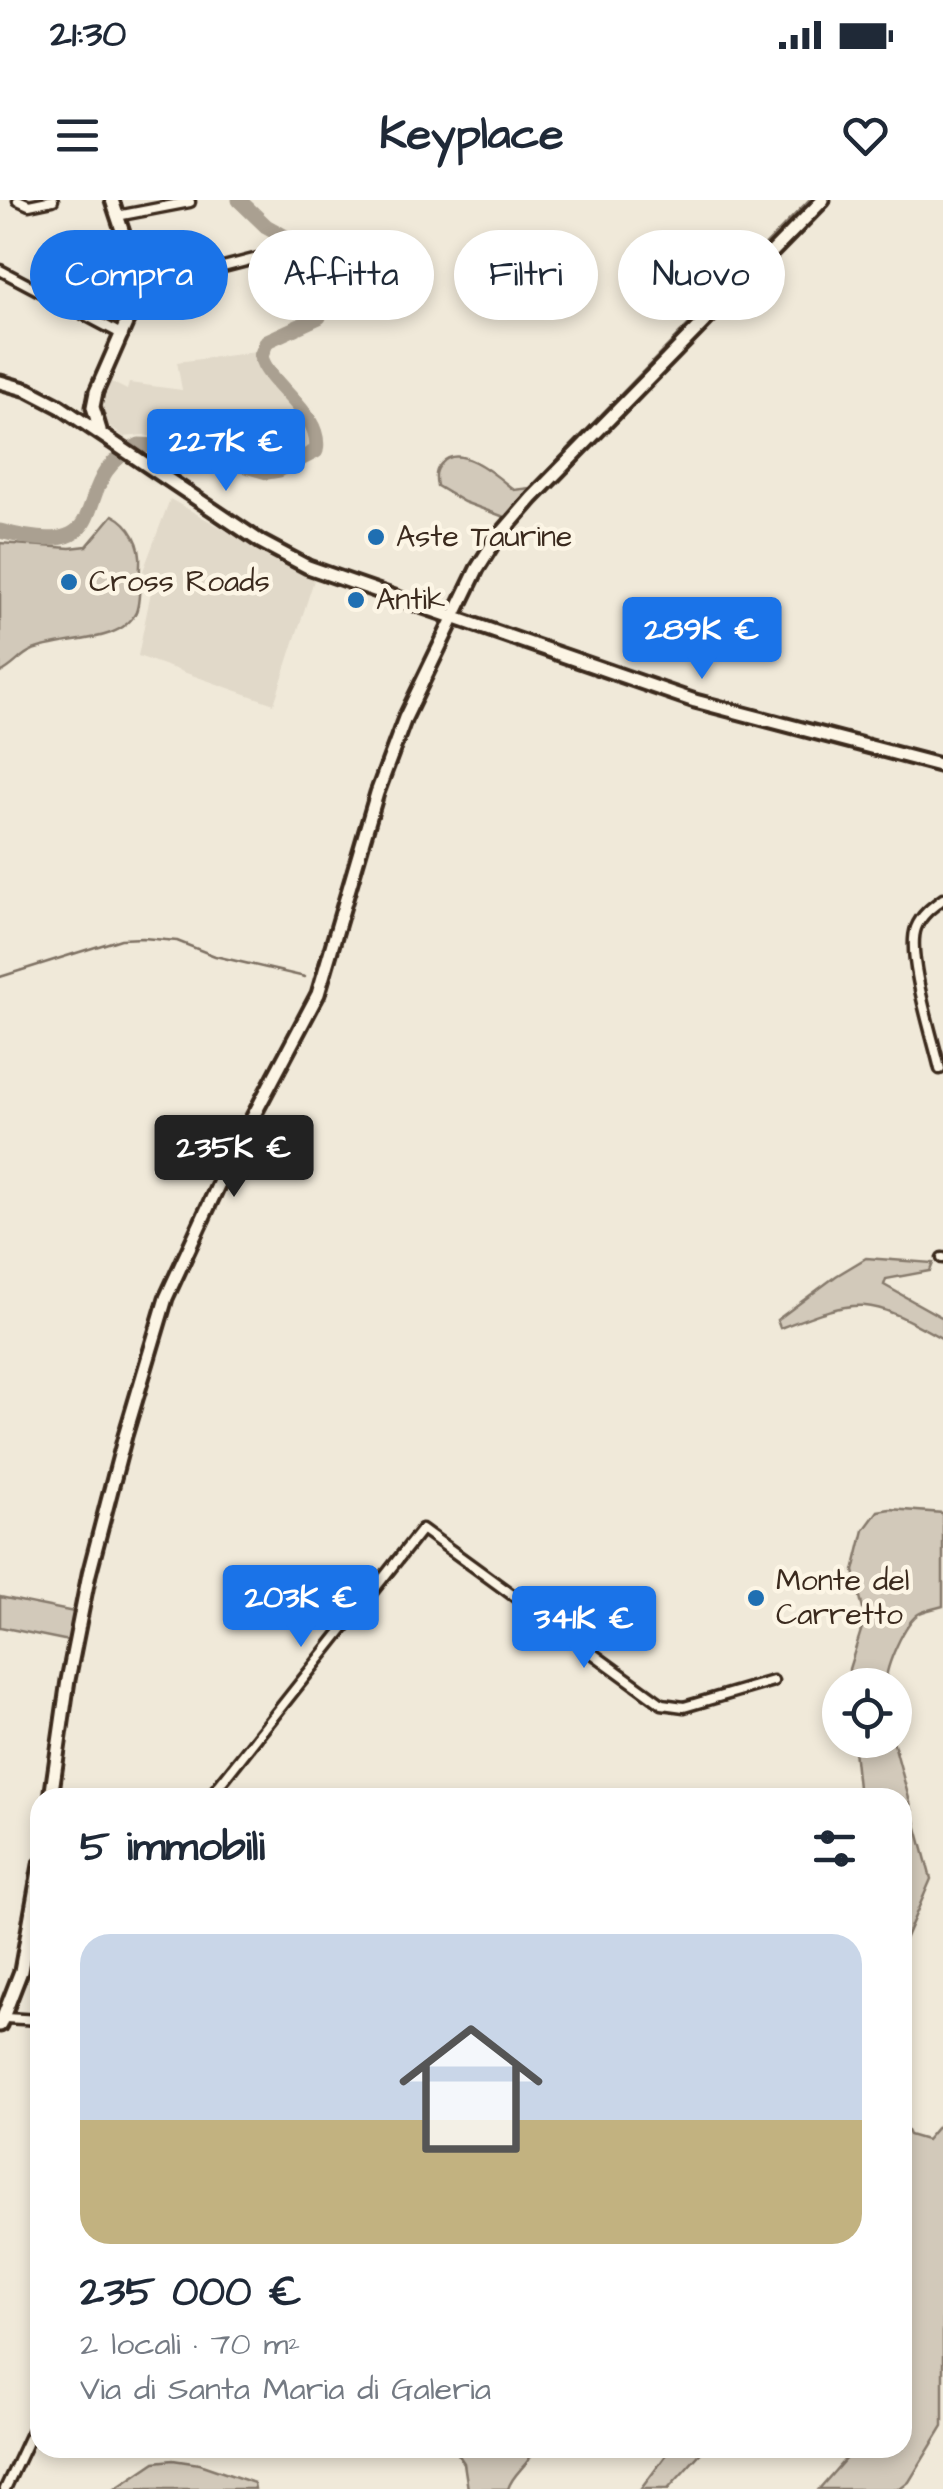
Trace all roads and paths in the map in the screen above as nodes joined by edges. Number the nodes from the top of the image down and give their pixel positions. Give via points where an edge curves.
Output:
1 (18, 200) edge
2 (53, 200) edge
3 (112, 200) edge
4 (823, 200) edge
5 (190, 202) dead end
6 (117, 216) junction
7 (122, 230) edge
8 (0, 270) edge
9 (128, 320) edge
10 (123, 335) junction
11 (0, 382) edge
12 (92, 401) junction
13 (59, 406) junction
14 (84, 421) junction
15 (108, 438) junction
16 (456, 616) junction
17 (943, 766) edge
18 (943, 899) edge
19 (940, 1069) dead end
20 (772, 1680) dead end
21 (52, 1788) edge
22 (217, 1788) edge
23 (30, 1918) edge
24 (30, 2021) edge
25 (2, 2022) edge
26 (30, 2435) edge
27 (5, 2489) edge

1 - 2 street
3 - 6 street
4 - 16 street via 508,524
5 - 6 street
6 - 7 street
8 - 10 street
9 - 10 street
10 - 12 street
11 - 13 street
12 - 13 street
12 - 14 street
12 - 15 street
13 - 14 street
14 - 15 street
15 - 16 street via 292,559
16 - 17 street via 696,701
16 - 21 street via 384,772 313,1006 227,1166 162,1312 89,1574
18 - 19 street via 914,933
20 - 22 street via 684,1707 662,1704 422,1528
23 - 25 street
24 - 25 street
26 - 27 street

